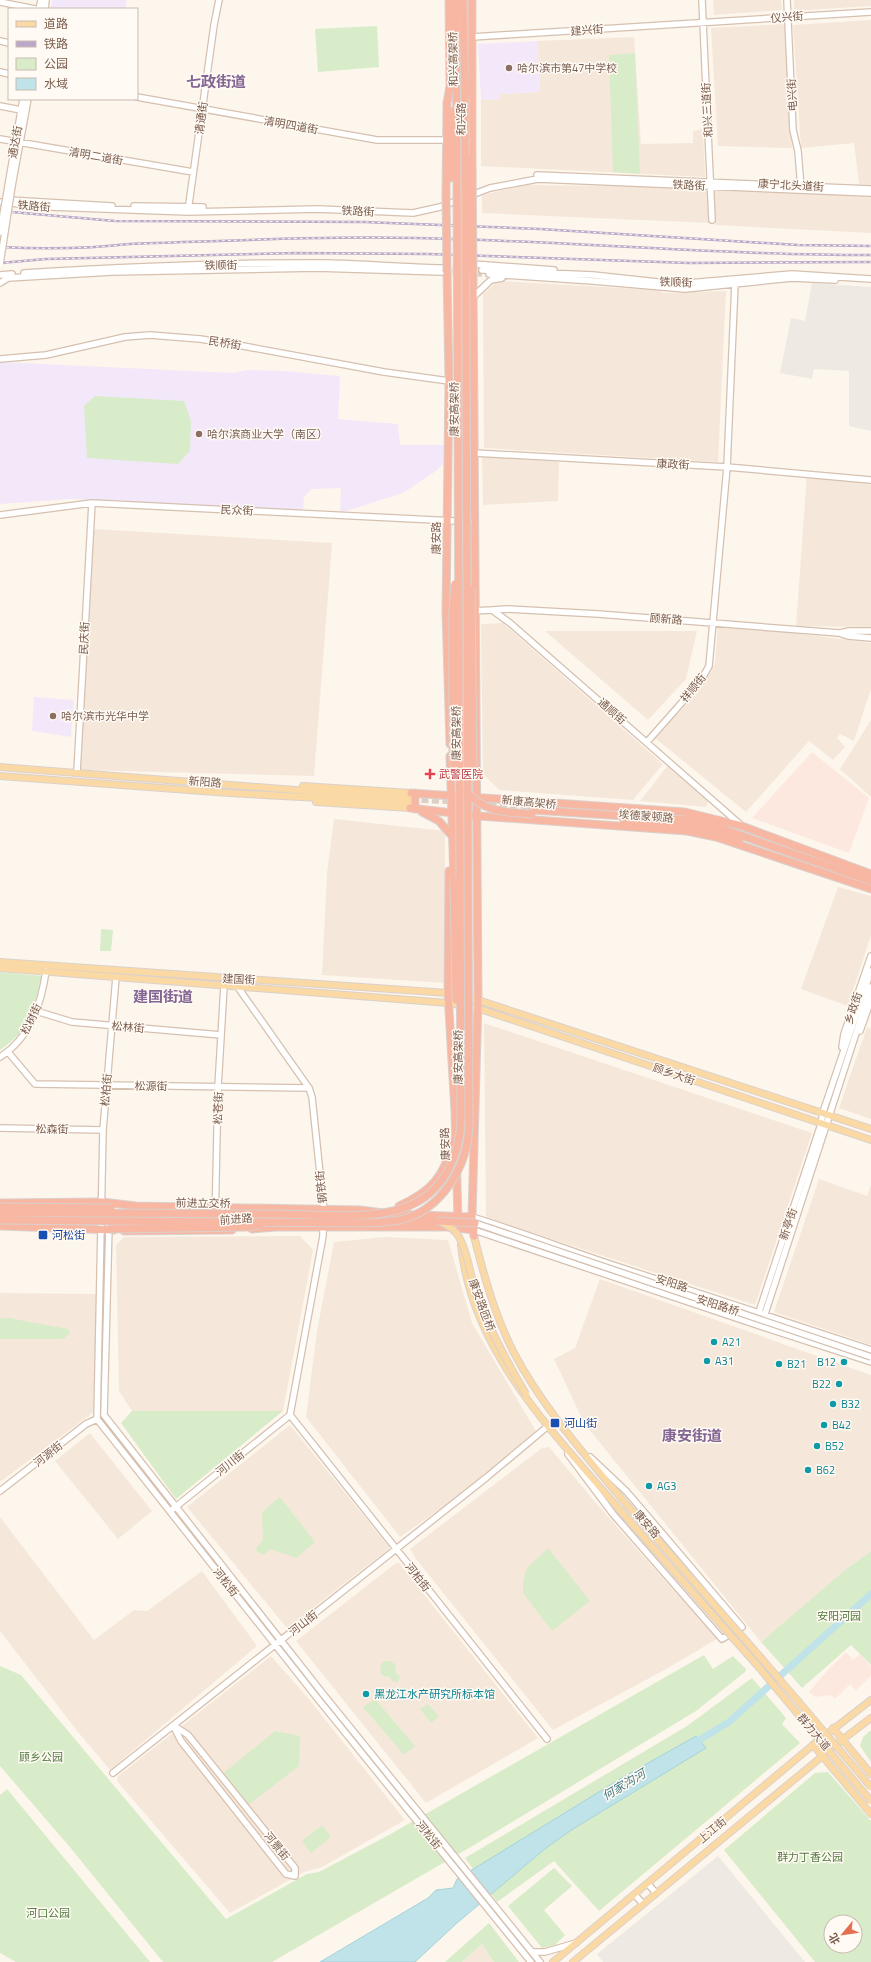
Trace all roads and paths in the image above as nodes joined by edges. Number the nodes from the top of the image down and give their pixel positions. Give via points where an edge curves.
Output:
1 (219, 0) edge
2 (449, 0) edge
3 (456, 0) edge
4 (463, 0) edge
5 (472, 0) edge
6 (702, 0) edge
7 (787, 0) edge
8 (0, 2) edge
9 (30, 8) edge
10 (871, 12) edge
11 (788, 16) junction
12 (703, 22) junction
13 (472, 37) junction
14 (457, 86) junction
15 (138, 97) edge
16 (23, 100) edge
17 (28, 100) edge
18 (0, 106) edge
19 (202, 109) junction
20 (21, 110) junction
21 (0, 139) edge
22 (447, 140) junction
23 (18, 142) junction
24 (472, 158) junction
25 (193, 172) junction
26 (711, 184) junction
27 (10, 186) junction
28 (801, 188) junction
29 (871, 189) edge
30 (871, 193) edge
31 (446, 194) junction
32 (0, 199) edge
33 (0, 202) edge
34 (188, 210) junction
35 (465, 219) junction
36 (712, 220) dead end
37 (0, 232) edge
38 (447, 238) joint
39 (457, 238) joint
40 (465, 238) joint
41 (0, 264) edge
42 (473, 264) junction
43 (444, 271) junction
44 (482, 272) tunnel mouth
45 (0, 275) edge
46 (593, 278) junction
47 (871, 278) edge
48 (871, 282) edge
49 (0, 283) edge
50 (736, 283) junction
51 (473, 297) junction
52 (0, 359) edge
53 (449, 381) junction
54 (475, 453) junction
55 (727, 467) junction
56 (871, 480) edge
57 (462, 500) junction
58 (92, 503) junction
59 (0, 515) edge
60 (447, 520) junction
61 (475, 522) junction
62 (492, 610) junction
63 (446, 611) junction
64 (476, 611) junction
65 (713, 623) junction
66 (871, 632) edge
67 (839, 633) junction
68 (871, 638) edge
69 (647, 742) junction
70 (0, 767) edge
71 (76, 772) junction
72 (0, 776) edge
73 (451, 795) junction
74 (476, 796) junction
75 (412, 802) junction
76 (452, 813) junction
77 (703, 816) junction
78 (475, 820) junction
79 (742, 826) junction
80 (453, 837) junction
81 (871, 874) edge
82 (871, 882) edge
83 (871, 889) edge
84 (871, 956) edge
85 (0, 962) edge
86 (0, 968) edge
87 (46, 971) junction
88 (871, 971) edge
89 (116, 977) junction
90 (237, 979) junction
91 (224, 986) junction
92 (237, 986) junction
93 (871, 987) edge
94 (448, 994) junction
95 (478, 1000) junction
96 (871, 1000) edge
97 (448, 1003) junction
98 (477, 1008) junction
99 (36, 1011) junction
100 (112, 1026) junction
101 (460, 1030) junction
102 (469, 1031) junction
103 (221, 1035) junction
104 (852, 1035) junction
105 (8, 1052) junction
106 (0, 1057) edge
107 (847, 1059) junction
108 (840, 1061) junction
109 (106, 1085) junction
110 (218, 1087) junction
111 (309, 1088) junction
112 (826, 1113) junction
113 (824, 1125) junction
114 (0, 1128) edge
115 (871, 1129) edge
116 (103, 1130) junction
117 (456, 1131) junction
118 (871, 1140) edge
119 (0, 1203) edge
120 (106, 1203) junction
121 (0, 1207) edge
122 (215, 1208) junction
123 (406, 1208) joint
124 (360, 1210) junction
125 (324, 1211) junction
126 (137, 1212) junction
127 (0, 1213) edge
128 (458, 1216) junction
129 (0, 1220) edge
130 (399, 1220) junction
131 (437, 1221) junction
132 (276, 1223) junction
133 (0, 1226) edge
134 (459, 1227) junction
135 (474, 1227) junction
136 (323, 1228) junction
137 (105, 1229) junction
138 (215, 1231) junction
139 (461, 1237) joint
140 (759, 1312) junction
141 (765, 1314) junction
142 (754, 1324) junction
143 (761, 1327) junction
144 (871, 1350) edge
145 (871, 1356) edge
146 (871, 1362) edge
147 (539, 1414) junction
148 (290, 1415) junction
149 (97, 1419) junction
150 (548, 1426) junction
151 (578, 1447) junction
152 (0, 1491) edge
153 (176, 1507) junction
154 (171, 1511) junction
155 (396, 1549) junction
156 (281, 1641) junction
157 (275, 1645) junction
158 (762, 1659) joint
159 (756, 1664) joint
160 (871, 1700) edge
161 (871, 1718) edge
162 (173, 1725) junction
163 (833, 1728) junction
164 (547, 1739) dead end
165 (842, 1740) junction
166 (813, 1745) junction
167 (822, 1756) junction
168 (113, 1773) dead end
169 (871, 1774) edge
170 (871, 1787) edge
171 (871, 1801) edge
172 (871, 1814) edge
173 (648, 1884) junction
174 (656, 1893) junction
175 (635, 1895) junction
176 (643, 1904) junction
177 (496, 1911) junction
178 (576, 1943) junction
179 (533, 1952) junction
180 (530, 1961) edge
181 (540, 1962) edge
182 (553, 1962) edge
183 (573, 1962) edge

1 - 19 main road, 清通街
2 - 22 highway, 和兴路 via 450,86 447,103
3 - 14 highway, 和兴高架桥
4 - 35 highway, 和兴高架桥, bridge
5 - 13 highway, 和兴路
6 - 12 main road, 和兴三道街
7 - 11 main road, 电兴街
8 - 9 main road
10 - 11 main road, 仪兴街
11 - 12 main road, 仪兴街
11 - 28 main road, 电兴街 via 793,130 798,151
12 - 13 main road, 建兴街
12 - 26 main road, 和兴三道街
13 - 24 highway, 和兴路
14 - 31 highway via 452,120 452,163
14 - 39 highway, 和兴高架桥, bridge
15 - 19 main road, 清明四道街
16 - 20 main road, 通达街
17 - 23 main road, 通达街
18 - 20 main road
19 - 22 main road, 清明四道街 via 377,140
19 - 25 main road, 清通街
20 - 23 main road, 通达街
21 - 23 main road, 清明二道街
22 - 31 highway, 和兴路
23 - 25 main road, 清明二道街
23 - 27 main road, 通达街
24 - 35 highway, bridge
24 - 42 highway, 和兴路, bridge
25 - 34 main road, 清通街
26 - 28 main road, 康宁北头道街
26 - 34 main road, 铁路街 via 538,179 490,188 440,207 413,213 317,209
26 - 36 main road, 和兴三道街
27 - 37 main road, 通达街, bridge
27 - 41 main road, bridge
28 - 29 main road, 康宁北头道街
28 - 30 main road, 康宁北头道街
31 - 38 highway, 和兴路, bridge
32 - 34 main road, 铁路街
33 - 34 main road, 铁路街 via 50,207
35 - 40 highway, 和兴高架桥, bridge
38 - 43 highway, 康安路, bridge
39 - 57 highway, 康安高架桥, bridge
40 - 57 highway, 康安高架桥, bridge
42 - 46 main road via 583,272
42 - 51 highway, bridge
43 - 45 main road, 铁顺街 via 327,263 144,266
43 - 49 main road via 338,268 204,269 8,278
43 - 53 highway, 康安路
44 - 46 main road, 铁顺街
46 - 47 main road, 铁顺街 via 687,284 792,274
46 - 50 main road, 铁顺街 via 685,289
46 - 51 main road via 584,282 498,278 491,280
48 - 50 main road, 铁顺街 via 792,278
50 - 55 main road, 祥顺街
51 - 54 highway
52 - 53 main road, 民桥街 via 46,355 125,337 150,335 219,342
53 - 60 highway, 康安路
54 - 55 main road, 康政街
54 - 61 highway
55 - 56 main road, 康政街
55 - 65 main road, 祥顺街
57 - 74 highway, bridge via 469,534 473,773
57 - 82 highway, 新康高架桥, bridge via 453,609 453,762 459,780 473,799 490,809 502,812 702,828 834,873
57 - 101 highway, 康安高架桥, bridge
57 - 102 highway, 康安高架桥, bridge
58 - 59 main road, 民众街
58 - 60 main road, 民众街
58 - 71 main road, 民庆街
60 - 61 main road, 民众街
60 - 63 highway, 康安路
61 - 64 highway
62 - 64 main road
62 - 65 main road, 顾新路
62 - 69 main road, 通顺街
63 - 64 main road
63 - 73 highway, 康安路
64 - 74 highway
65 - 67 main road, 顾新路
65 - 69 main road, 祥顺街 via 707,672
66 - 67 main road, 顾新路
67 - 68 main road, 顾新路
69 - 79 main road, 通顺街
70 - 71 main road, 新阳路
71 - 75 main road, 新阳路 via 251,786 289,785
72 - 75 main road, 新阳路 via 280,798
73 - 75 highway, 埃德蒙顿路
73 - 76 highway, 康安路
73 - 77 highway, 埃德蒙顿路 via 685,812
74 - 78 highway
75 - 76 highway, 埃德蒙顿路
75 - 80 highway via 439,821
76 - 80 highway, 康安路
76 - 83 highway, 埃德蒙顿路 via 687,831 716,837
77 - 79 highway, 埃德蒙顿路
77 - 82 highway, 埃德蒙顿路 via 532,808 706,823
78 - 95 highway, 康安路
78 - 102 highway, bridge via 472,837 473,987
79 - 81 highway, 埃德蒙顿路
80 - 94 highway, 康安路 via 449,854
80 - 101 highway, 康安路, bridge via 455,990
84 - 108 main road, 乡政街 via 844,1034
85 - 90 main road, 建国街
86 - 87 main road, 建国街
87 - 89 main road, 建国街
87 - 99 main road, 松树街
88 - 104 main road
89 - 91 main road, 建国街
89 - 100 main road, 松柏街
90 - 92 main road
90 - 94 main road, 建国街
91 - 92 main road, 建国街
91 - 103 main road, 松苍街
92 - 97 main road, 建国街
92 - 111 main road, 钢铁街
93 - 104 main road
94 - 95 main road, 建国街
94 - 97 highway, 康安路
95 - 98 highway, 康安路
95 - 112 main road, 顾乡大街
96 - 107 main road, 乡政街
97 - 98 main road, 建国街
97 - 117 highway, 康安路
98 - 113 main road, 顾乡大街
98 - 135 highway, 康安路
99 - 100 main road, 松林街 via 72,1022
99 - 105 main road, 松树街 via 28,1030
100 - 103 main road, 松林街
100 - 109 main road, 松柏街
101 - 123 highway, 康安高架桥, bridge via 461,1120 455,1157 434,1189
102 - 130 highway, 康安高架桥, bridge via 469,1135 462,1163 452,1182 438,1197 416,1213
103 - 110 main road, 松苍街
104 - 107 main road, 乡政街
104 - 108 main road, 乡政街
105 - 106 main road, 松树街
105 - 109 main road, 松源街 via 35,1084
107 - 112 main road, 乡政街
108 - 112 main road, 乡政街
109 - 110 main road, 松源街
109 - 116 main road, 松柏街
110 - 111 main road, 松源街
110 - 122 main road, 松苍街
111 - 125 main road, 钢铁街
112 - 113 main road, 乡政街
112 - 115 main road, 顾乡大街
113 - 118 main road, 顾乡大街
113 - 140 main road, 新亭街
113 - 141 main road
114 - 116 main road, 松森街
116 - 120 main road, 松柏街
117 - 124 highway via 448,1160 438,1178 419,1197 398,1207
117 - 128 highway, 康安路
119 - 120 highway, 前进路
120 - 122 highway, 前进路
120 - 137 main road
121 - 126 highway, bridge via 119,1208
122 - 125 highway, 前进路
122 - 138 main road, 松苍街
123 - 126 highway, 前进立交桥, bridge via 379,1214 323,1215
124 - 125 highway, 前进路
124 - 128 highway, 前进路 via 391,1214
125 - 136 main road, 钢铁街
126 - 127 highway, 前进立交桥, bridge
128 - 134 highway, 康安路
128 - 135 highway, 前进路
129 - 132 highway, 前进立交桥, bridge
130 - 131 highway, bridge
130 - 132 highway, 前进立交桥, bridge via 360,1223
131 - 135 highway, bridge
131 - 147 main road, 康安路匝桥, bridge via 446,1224 458,1236 491,1330
132 - 137 highway, bridge via 248,1227
133 - 137 highway, 前进路
134 - 135 highway, 前进路
134 - 136 highway, 前进路
134 - 139 highway, 康安路
135 - 140 main road, 安阳路 via 526,1234
135 - 142 main road, 安阳路
135 - 145 main road, 安阳路桥, bridge
135 - 151 main road, 康安路 via 485,1280 514,1353
136 - 138 highway, 前进路 via 276,1227
136 - 148 main road, 钢铁街
137 - 138 highway, 前进路 via 134,1232
137 - 149 main road
137 - 153 main road, 河松街 via 104,1415
139 - 147 main road, 康安路 via 469,1283 488,1338 512,1379
140 - 141 main road, 安阳路
140 - 142 main road, 新亭街
141 - 143 main road
141 - 144 main road, 安阳路
142 - 143 main road, 安阳路
143 - 146 main road, 安阳路
147 - 150 main road, 康安路
148 - 153 main road, 河川街
148 - 155 main road, 河柏街
149 - 152 main road, 河源街 via 86,1424
149 - 154 main road, 河松街
150 - 151 main road, 康安路 via 613,1514 722,1640 742,1627 627,1492
150 - 155 main road, 河山街
150 - 159 main road, 康安路, bridge
151 - 158 main road, 康安路, bridge
153 - 154 main road, 河川街
153 - 156 main road, 河松街
154 - 157 main road, 河松街
155 - 156 main road, 河山街
155 - 164 main road, 河柏街
156 - 157 main road, 河山街
156 - 177 main road, 河松街
157 - 162 main road, 河山街
157 - 177 main road, 河松街
158 - 170 main road, 群力大道, bridge
159 - 171 main road, 群力大道, bridge
160 - 163 main road, 上江街
161 - 165 main road, 上江街
162 - 162 main road, 河景街 via 181,1741 286,1874 295,1876 295,1868 188,1735
162 - 168 main road, 河山街
163 - 165 main road
163 - 166 main road, 上江街
165 - 167 main road, 上江街
165 - 169 main road
166 - 167 main road
166 - 173 main road, 上江街
167 - 172 main road
167 - 174 main road, 上江街
173 - 174 main road
173 - 175 main road, 上江街
174 - 176 main road, 上江街
175 - 176 main road
175 - 178 main road, 上江街
176 - 183 main road, 上江街
177 - 179 main road
177 - 180 main road
178 - 179 main road via 545,1952
178 - 182 main road, 上江街
179 - 181 main road

